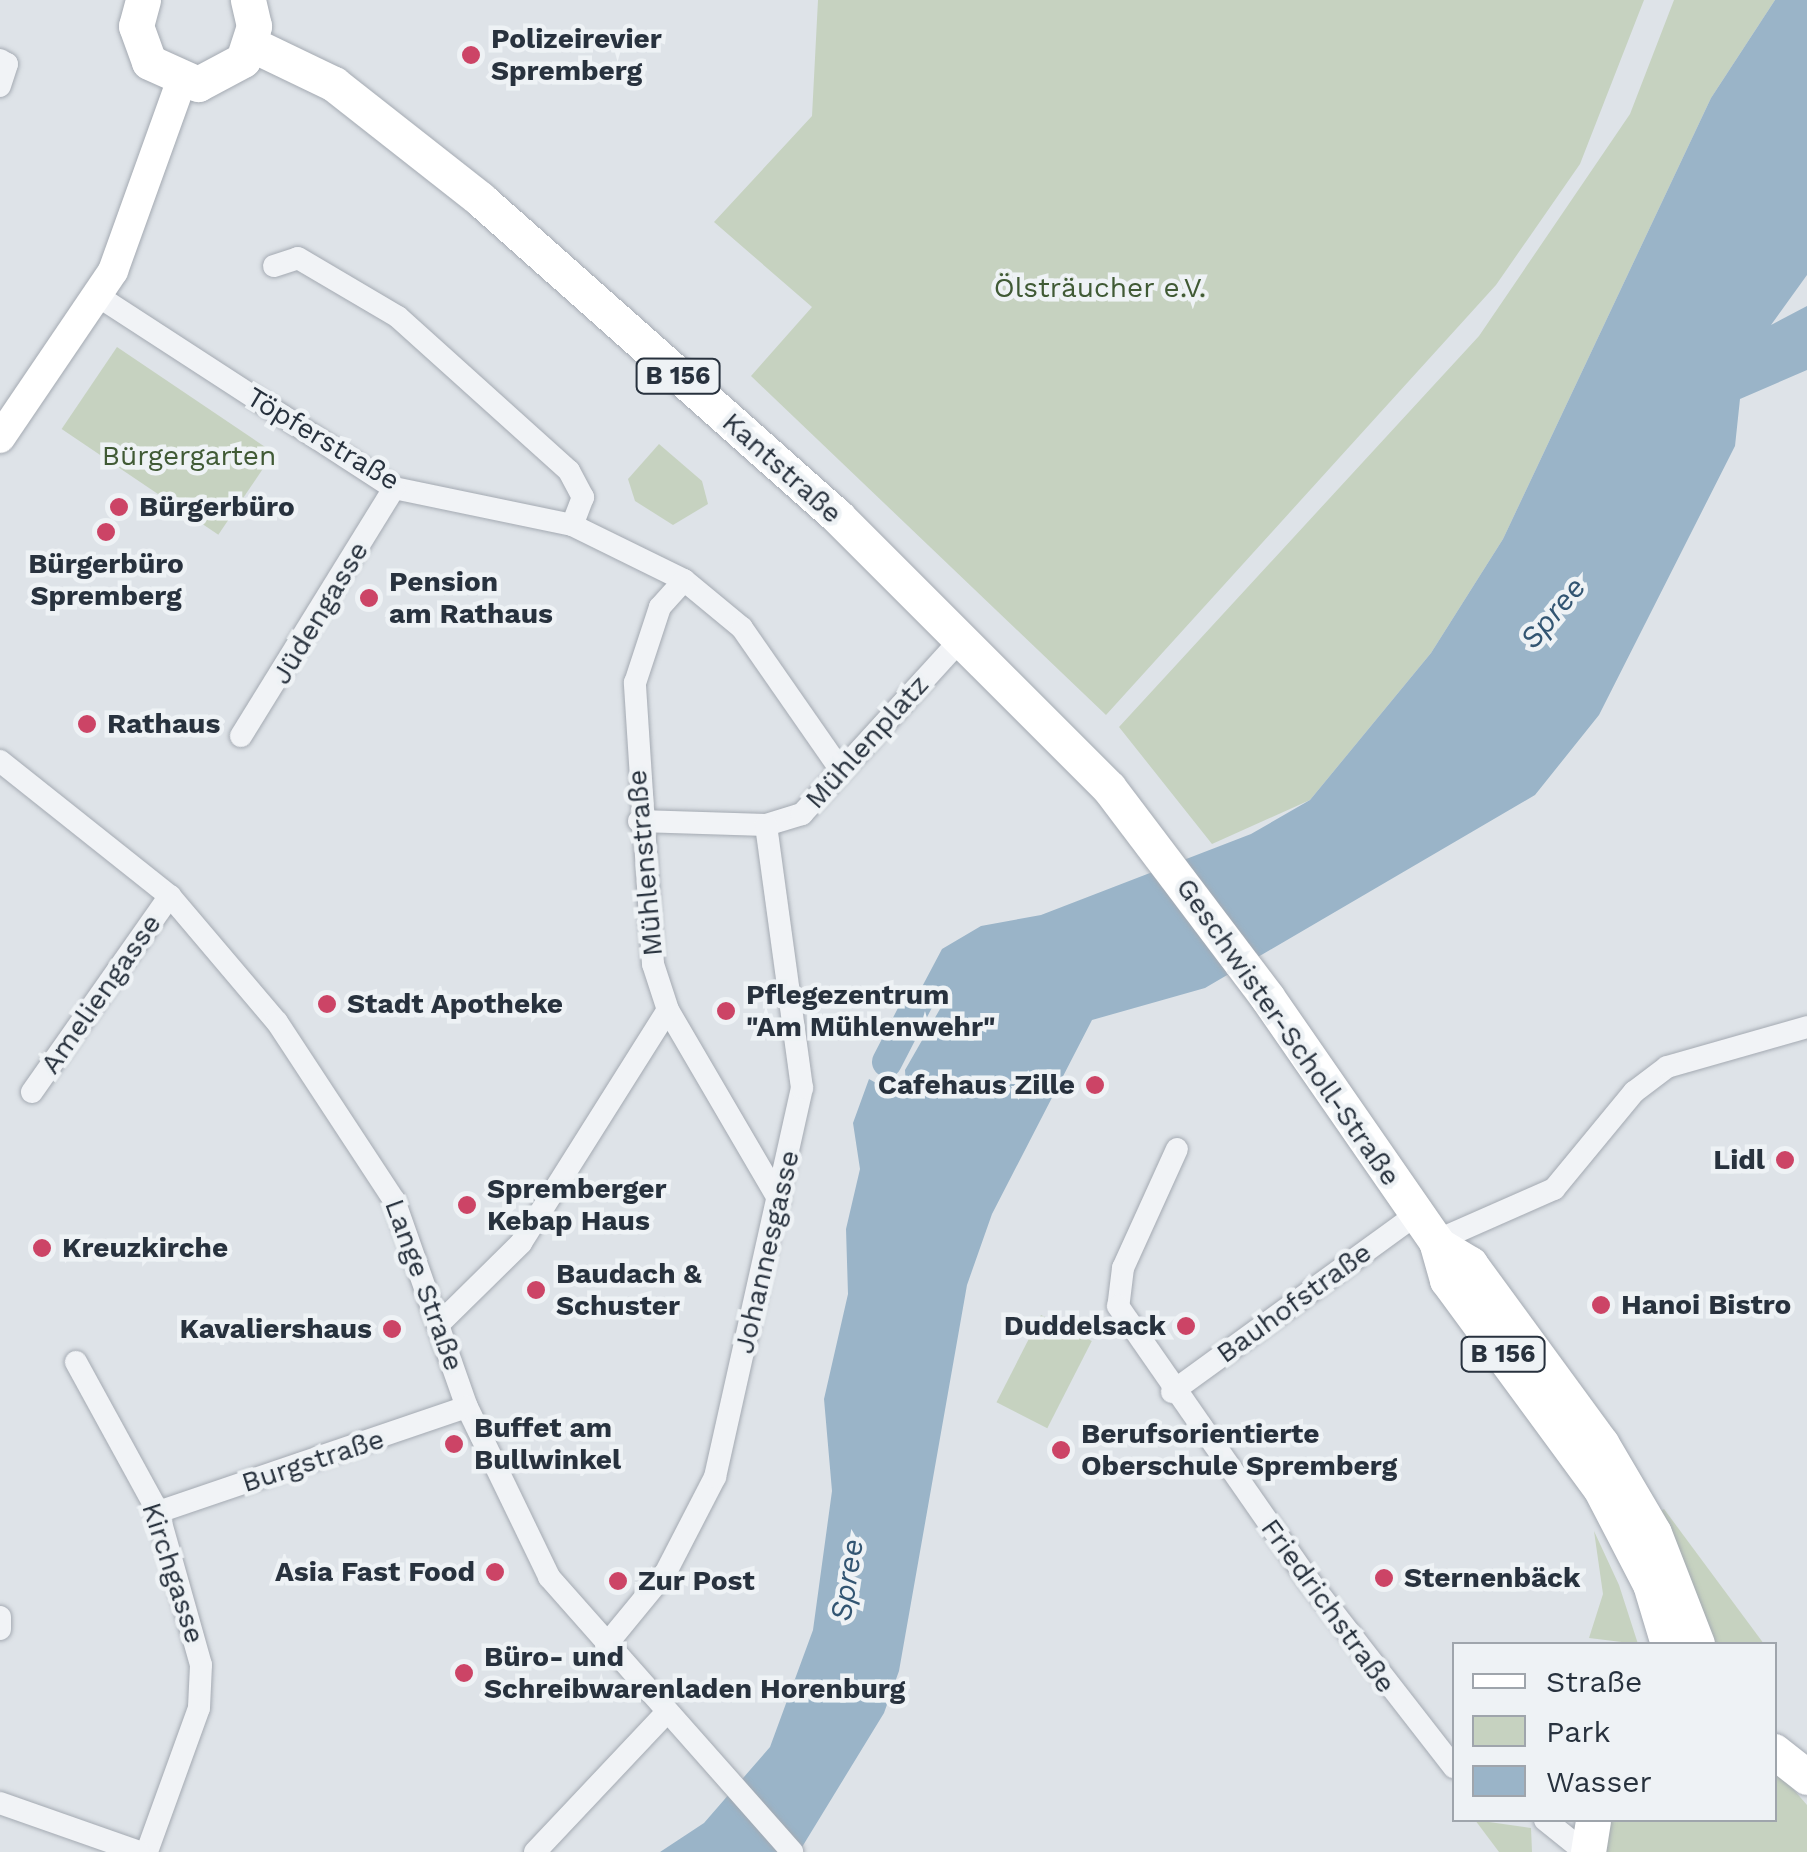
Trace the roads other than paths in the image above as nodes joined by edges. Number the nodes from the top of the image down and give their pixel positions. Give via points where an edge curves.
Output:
1 (143, 0) edge
2 (248, 0) edge
3 (251, 44) junction
4 (0, 60) edge
5 (181, 82) junction
6 (0, 86) edge
7 (274, 266) dead end
8 (98, 296) junction
9 (0, 438) edge
10 (394, 488) junction
11 (572, 526) junction
12 (684, 580) junction
13 (962, 637) junction
14 (241, 736) dead end
15 (0, 761) edge
16 (840, 769) junction
17 (639, 821) junction
18 (1138, 821) joint
19 (766, 825) junction
20 (170, 896) junction
21 (668, 1010) junction
22 (1807, 1027) edge
23 (32, 1092) dead end
24 (1177, 1149) dead end
25 (779, 1200) junction
26 (1430, 1233) junction
27 (442, 1321) junction
28 (76, 1362) dead end
29 (1172, 1392) junction
30 (467, 1406) junction
31 (158, 1512) junction
32 (1667, 1642) edge
33 (1696, 1642) edge
34 (606, 1645) junction
35 (664, 1715) junction
36 (1452, 1765) edge
37 (0, 1803) edge
38 (1548, 1822) edge
39 (1593, 1822) edge
40 (140, 1852) edge
41 (148, 1852) edge
42 (535, 1852) edge
43 (792, 1852) edge
44 (1586, 1852) edge

1 - 5 main road via 140,45
2 - 3 main road
3 - 5 main road via 216,80
3 - 13 main road, Kantstraße / B 156 via 387,120
4 - 6 street
5 - 8 main road via 146,202
7 - 11 street via 298,258 398,317 569,471 584,496
8 - 9 main road
8 - 10 street, Töpferstraße
10 - 11 street, Töpferstraße
10 - 14 street, Jüdengasse
11 - 12 street, Töpferstraße
12 - 16 street, Töpferstraße via 742,628
12 - 17 street, Mühlenstraße via 660,606 635,683
13 - 16 street, Mühlenplatz
13 - 18 main road, Kantstraße / B 156
15 - 20 street, Lange Straße
16 - 19 street, Mühlenplatz via 802,814
17 - 19 street, Mühlenplatz
17 - 21 street, Mühlenstraße via 652,964
18 - 26 main road, Geschwister-Scholl-Straße / B 156
19 - 25 street, Johannesgasse via 802,1088
20 - 23 street, Ameliengasse
20 - 27 street, Lange Straße via 364,1143
21 - 25 street, Mühlenstraße
21 - 27 street via 522,1243
22 - 26 street, Bauhofstraße via 1667,1067 1634,1092 1554,1188
24 - 29 street, Friedrichstraße via 1114,1293
25 - 34 street, Johannesgasse via 715,1477 666,1572
26 - 29 street, Bauhofstraße
26 - 32 main road, Geschwister-Scholl-Straße / B 156 via 1448,1280 1618,1518
26 - 33 main road, Geschwister-Scholl-Straße / B 156 via 1470,1264 1618,1469 1677,1581
27 - 30 street, Lange Straße
28 - 31 street, Kirchgasse
29 - 36 street, Friedrichstraße
30 - 31 street, Burgstraße
30 - 34 street, Lange Straße via 549,1577
31 - 41 street, Kirchgasse via 201,1665 200,1708
34 - 35 street, Lange Straße
35 - 42 street
35 - 43 street, Lange Straße
37 - 40 street
38 - 44 street
39 - 44 main road

